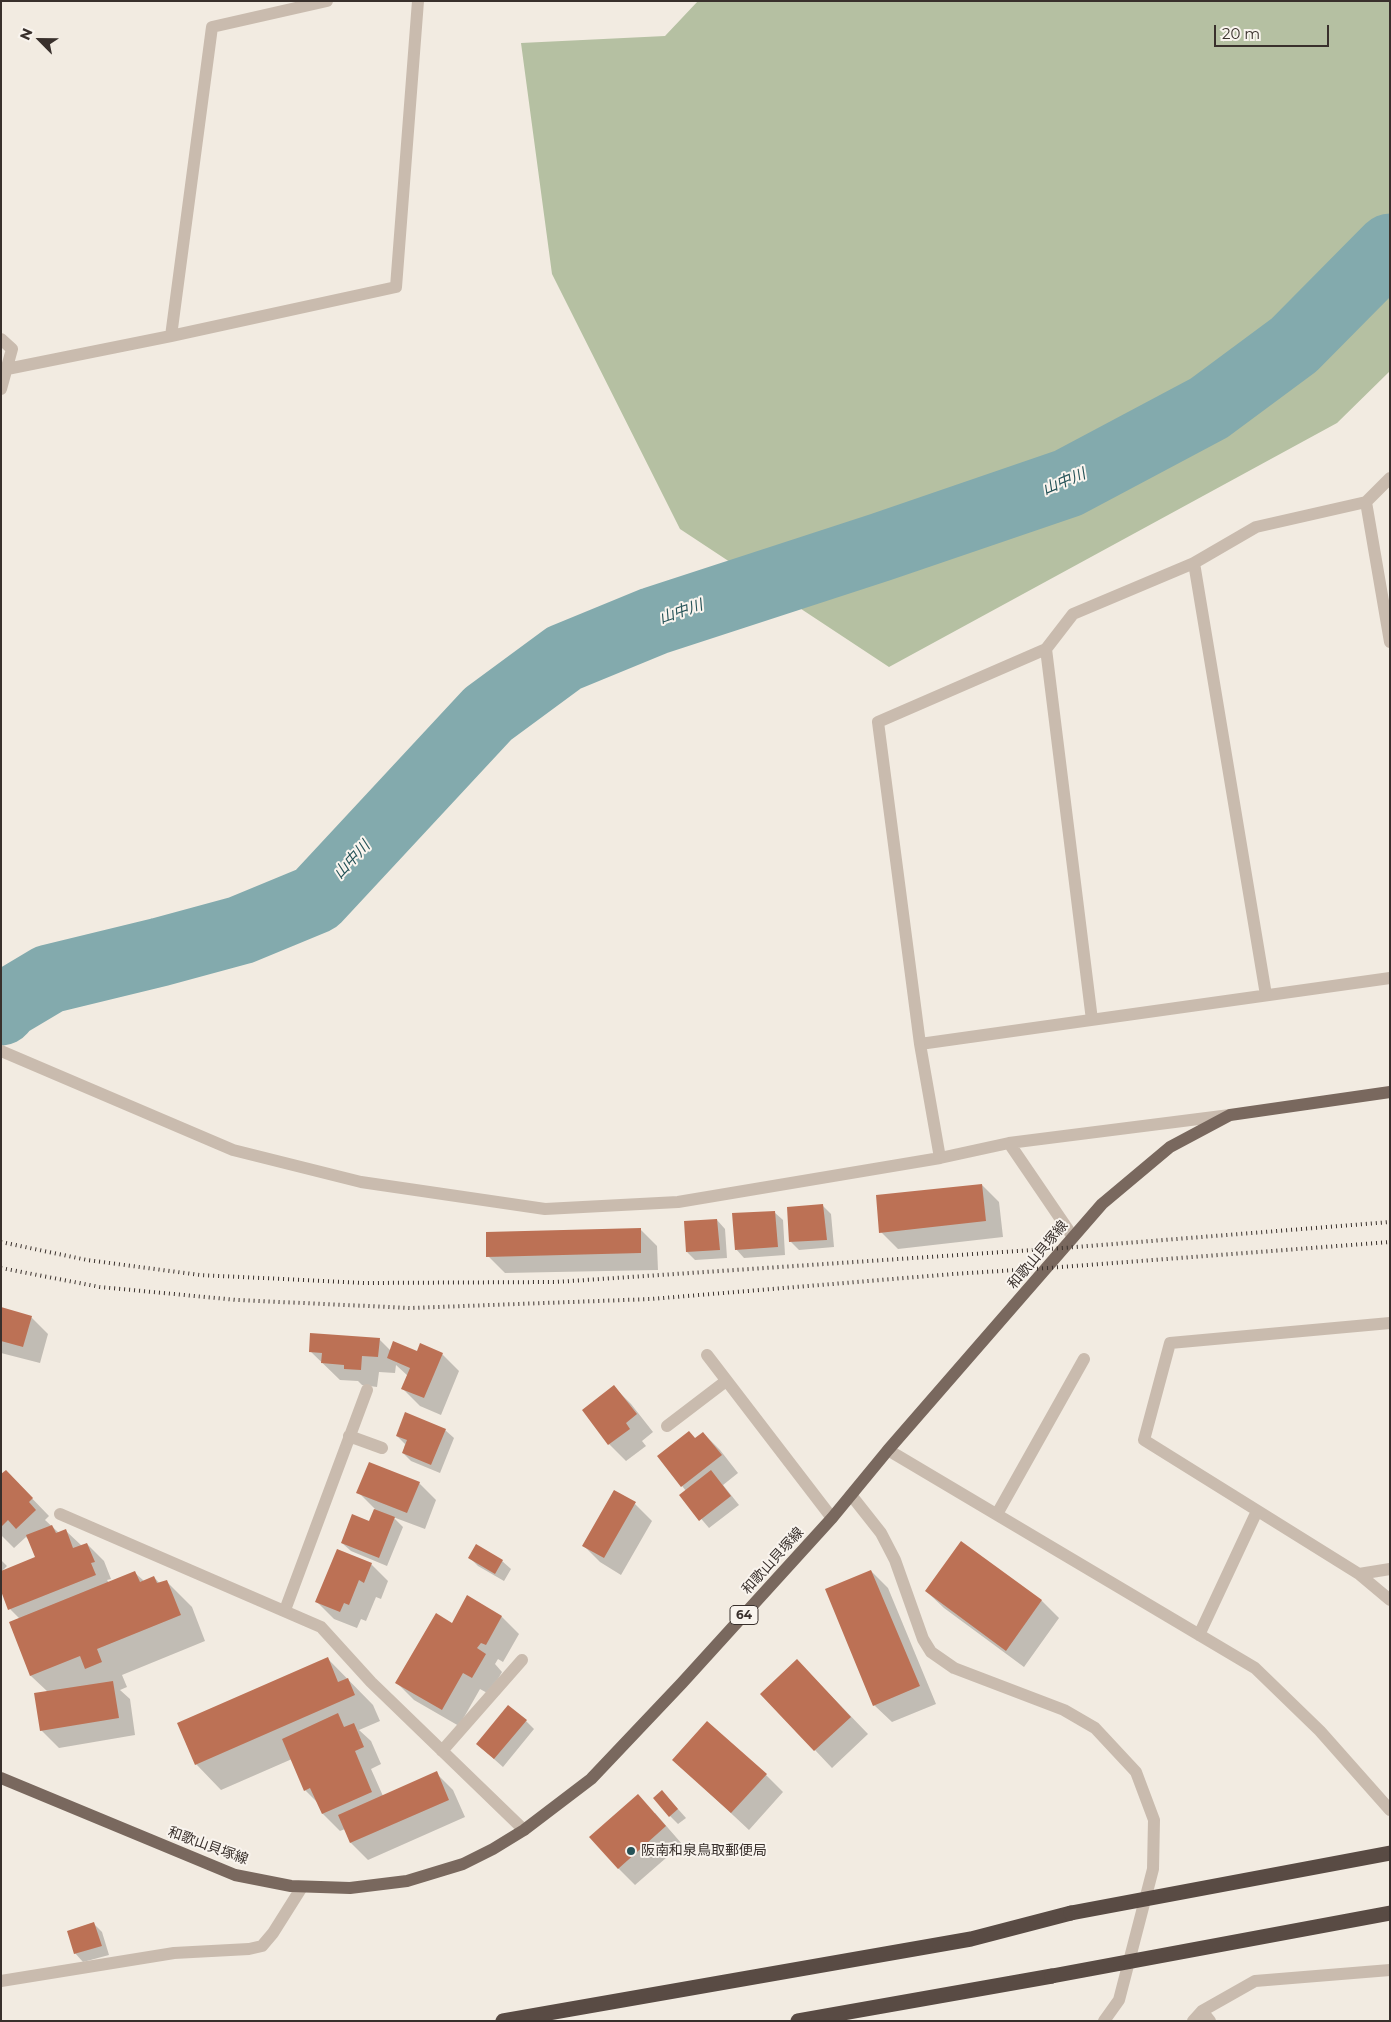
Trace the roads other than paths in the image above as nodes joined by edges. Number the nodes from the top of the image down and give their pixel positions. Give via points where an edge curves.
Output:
1 (327, 1) edge
2 (418, 1) edge
3 (171, 336) junction
4 (1, 340) edge
5 (7, 369) junction
6 (1, 390) edge
7 (1390, 478) edge
8 (1366, 502) junction
9 (1194, 563) junction
10 (1390, 642) edge
11 (1046, 649) junction
12 (1390, 978) edge
13 (1266, 995) junction
14 (1092, 1020) junction
15 (920, 1044) junction
16 (1, 1051) edge
17 (1390, 1092) edge
18 (1230, 1115) junction
19 (1009, 1143) junction
20 (940, 1158) junction
21 (1073, 1237) junction
22 (1390, 1323) edge
23 (707, 1355) dead end
24 (1084, 1359) dead end
25 (726, 1380) junction
26 (366, 1390) dead end
27 (667, 1426) dead end
28 (349, 1436) junction
29 (382, 1448) dead end
30 (888, 1450) junction
31 (851, 1494) junction
32 (1257, 1511) junction
33 (60, 1514) dead end
34 (997, 1514) junction
35 (832, 1518) junction
36 (1390, 1569) edge
37 (1359, 1574) junction
38 (1390, 1600) edge
39 (284, 1610) junction
40 (1199, 1635) junction
41 (522, 1660) dead end
42 (442, 1751) junction
43 (1, 1778) edge
44 (1390, 1810) edge
45 (524, 1830) junction
46 (1390, 1853) edge
47 (302, 1886) junction
48 (1390, 1913) edge
49 (1390, 1970) edge
50 (1, 1981) edge
51 (1202, 2011) junction
52 (503, 2021) edge
53 (798, 2021) edge
54 (1104, 2021) edge
55 (1193, 2021) edge
56 (1210, 2021) edge

1 - 3 street via 212,27
2 - 3 street via 396,287
3 - 5 street
4 - 5 street via 12,349
5 - 6 street
7 - 8 street
8 - 9 street via 1256,527
8 - 10 street
9 - 11 street via 1072,614
9 - 13 street
11 - 14 street
11 - 15 street via 878,722
12 - 13 street
13 - 14 street
14 - 15 street
15 - 20 street
16 - 20 street via 233,1150 361,1182 545,1209 678,1202
17 - 18 main road, 和歌山貝塚線 / 64
18 - 19 street
18 - 21 main road, 和歌山貝塚線 / 64 via 1170,1147 1102,1204
19 - 20 street
19 - 21 street
21 - 30 main road, 和歌山貝塚線 / 64
22 - 32 street via 1170,1343 1144,1440
23 - 25 street
24 - 34 street
25 - 27 street
25 - 35 street
26 - 28 street
28 - 29 street
28 - 39 street
30 - 31 main road, 和歌山貝塚線 / 64
30 - 34 street
31 - 35 main road, 和歌山貝塚線 / 64
31 - 54 street via 882,1533 923,1639 932,1652 954,1668 1064,1710 1095,1728 1136,1772 1154,1820 1153,1869 1119,2000
32 - 37 street
32 - 40 street
33 - 39 street
34 - 40 street
35 - 45 main road, 和歌山貝塚線 / 64 via 591,1779
36 - 37 street
37 - 38 street
39 - 42 street via 321,1626 371,1682
40 - 44 street via 1255,1668 1320,1731
41 - 42 street
42 - 45 street
43 - 47 main road, 和歌山貝塚線 / 64 via 235,1874
45 - 47 main road, 和歌山貝塚線 / 64 via 463,1864 407,1881 350,1888
46 - 52 highway, bridge via 1071,1913 970,1939
47 - 50 street via 262,1946 248,1950 174,1953
48 - 53 highway, bridge
49 - 51 street via 1255,1980
51 - 55 street
51 - 56 street

